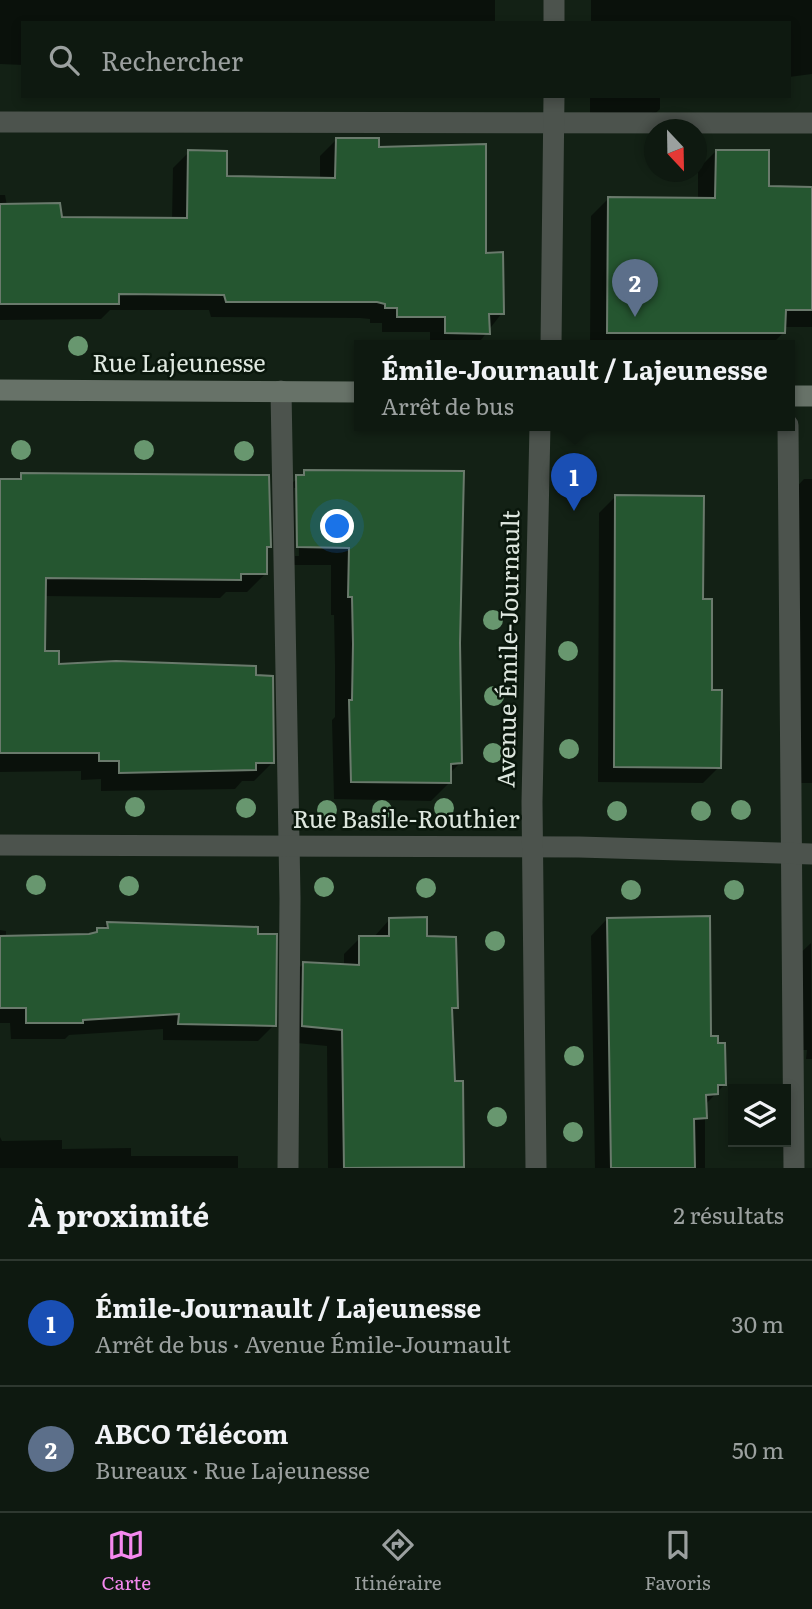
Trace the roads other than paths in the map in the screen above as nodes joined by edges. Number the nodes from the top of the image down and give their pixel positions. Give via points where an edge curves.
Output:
1 (554, 0) edge
2 (554, 21) edge
3 (554, 98) edge
4 (0, 122) edge
5 (554, 122) junction
6 (812, 123) edge
7 (551, 340) edge
8 (0, 390) edge
9 (281, 391) junction
10 (354, 392) edge
11 (540, 431) edge
12 (788, 431) edge
13 (0, 845) edge
14 (289, 847) junction
15 (533, 847) junction
16 (802, 854) edge
17 (288, 1168) edge
18 (536, 1168) edge
19 (794, 1168) edge

1 - 2 street
3 - 5 street
4 - 5 street
5 - 6 street
5 - 7 street
8 - 9 main road, Rue Lajeunesse
9 - 10 main road, Rue Lajeunesse
9 - 14 street
11 - 15 street, Avenue Émile-Journault
12 - 16 street
13 - 14 street, Rue Basile-Routhier
14 - 15 street, Rue Basile-Routhier
14 - 17 street
15 - 16 street, Rue Basile-Routhier
15 - 18 street, Avenue Émile-Journault
16 - 19 street

